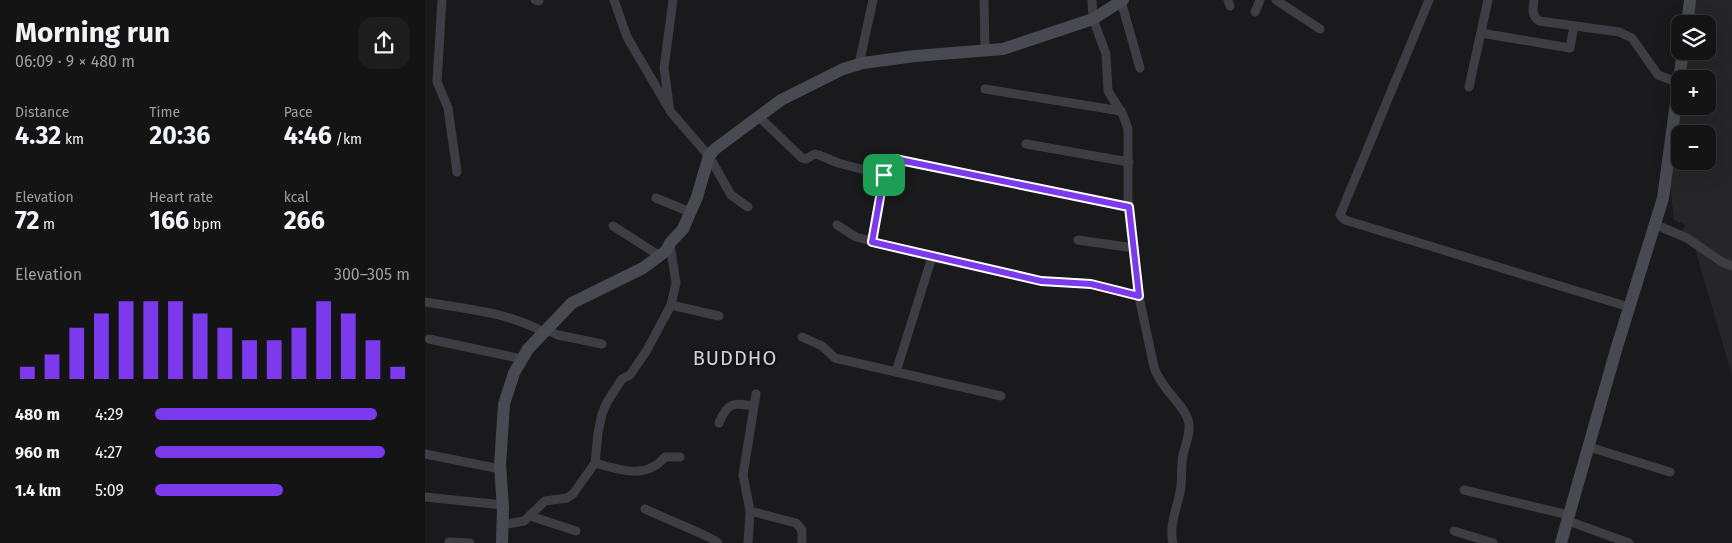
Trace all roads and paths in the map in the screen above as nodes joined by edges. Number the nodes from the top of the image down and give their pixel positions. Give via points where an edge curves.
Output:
1 (443, 0) edge
2 (614, 0) edge
3 (673, 0) edge
4 (873, 0) edge
5 (983, 0) edge
6 (1092, 0) edge
7 (1260, 0) edge
8 (1276, 0) edge
9 (1429, 0) edge
10 (1488, 0) edge
11 (1534, 0) edge
12 (1690, 0) edge
13 (1122, 1) edge
14 (1255, 12) dead end
15 (1688, 15) edge
16 (1093, 19) junction
17 (1574, 26) junction
18 (1320, 29) dead end
19 (1481, 33) junction
20 (985, 51) junction
21 (859, 64) junction
22 (1140, 68) dead end
23 (1671, 80) edge
24 (1469, 87) dead end
25 (985, 89) dead end
26 (670, 111) junction
27 (1121, 111) junction
28 (1674, 115) edge
29 (758, 116) junction
30 (1025, 144) dead end
31 (709, 156) junction
32 (1129, 162) junction
33 (457, 172) dead end
34 (884, 175) junction
35 (656, 198) dead end
36 (748, 207) dead end
37 (1129, 207) junction
38 (690, 212) junction
39 (1655, 224) junction
40 (837, 225) dead end
41 (613, 226) dead end
42 (1078, 240) dead end
43 (872, 242) junction
44 (670, 243) junction
45 (1134, 248) junction
46 (661, 256) junction
47 (933, 257) junction
48 (1732, 266) edge
49 (1139, 296) junction
50 (425, 302) edge
51 (671, 305) junction
52 (1629, 307) junction
53 (719, 316) dead end
54 (546, 332) junction
55 (802, 337) dead end
56 (429, 339) dead end
57 (602, 344) dead end
58 (523, 359) junction
59 (896, 372) junction
60 (756, 394) dead end
61 (1001, 396) dead end
62 (753, 406) junction
63 (719, 423) dead end
64 (1589, 447) junction
65 (425, 454) edge
66 (680, 457) dead end
67 (595, 463) junction
68 (500, 469) junction
69 (1670, 472) dead end
70 (1464, 490) dead end
71 (425, 497) edge
72 (503, 505) junction
73 (645, 509) dead end
74 (750, 511) junction
75 (530, 516) junction
76 (1568, 518) junction
77 (502, 525) junction
78 (577, 531) dead end
79 (1455, 531) dead end
80 (449, 542) edge
81 (470, 543) edge
82 (502, 543) edge
83 (718, 543) edge
84 (748, 543) edge
85 (802, 543) edge
86 (1173, 543) edge
87 (1493, 543) edge
88 (1561, 543) edge
89 (1629, 543) edge

1 - 33 street via 437,82 449,115
2 - 26 street via 627,37
3 - 26 street via 663,68
4 - 21 street
5 - 20 street
6 - 16 street
7 - 14 street
8 - 18 street
9 - 52 street via 1340,215 1345,220
10 - 19 street
11 - 17 street via 1532,11 1539,21
12 - 15 street
13 - 16 street
13 - 22 street
16 - 20 street via 1011,47
16 - 27 street via 1106,54 1108,91
17 - 19 street via 1570,48
17 - 23 street via 1619,32 1633,38 1658,75
19 - 24 street
20 - 21 street
21 - 29 street via 814,82
25 - 27 street
26 - 31 street
27 - 32 street via 1129,129
28 - 39 street via 1664,188
29 - 31 street
29 - 34 street via 806,160 815,154
30 - 32 street
31 - 36 street via 731,195
31 - 38 street
32 - 37 street
34 - 37 street via 886,166 895,159
34 - 43 street
35 - 38 street
37 - 45 street
38 - 44 street via 683,229
39 - 48 street via 1687,238
39 - 52 street
40 - 43 street
41 - 46 street
42 - 45 street
43 - 47 street
44 - 46 street
44 - 51 street via 676,283
45 - 49 street
46 - 54 street via 572,303
47 - 49 street via 1041,281 1091,284
47 - 59 street
49 - 86 street via 1157,377 1184,410 1190,426 1182,457 1181,486 1171,534
50 - 54 street via 507,317
51 - 53 street
51 - 67 street via 647,350 607,402 598,433
52 - 64 street
54 - 57 street
54 - 58 street via 528,349
55 - 59 street via 822,346 835,358
56 - 58 street
58 - 68 street via 514,373 504,404
59 - 61 street
60 - 62 street
62 - 63 street via 737,403 729,406
62 - 74 street via 743,475
64 - 69 street
64 - 76 street
65 - 68 street
66 - 67 street via 665,457 654,468 642,472 623,471
67 - 75 street via 573,494 567,498 545,500
68 - 72 street
70 - 76 street
71 - 72 street
72 - 77 street
73 - 83 street
74 - 84 street
74 - 85 street via 796,523 802,530
75 - 77 street via 515,524
75 - 78 street
76 - 88 street
76 - 89 street
77 - 82 street
79 - 87 street
80 - 81 street

